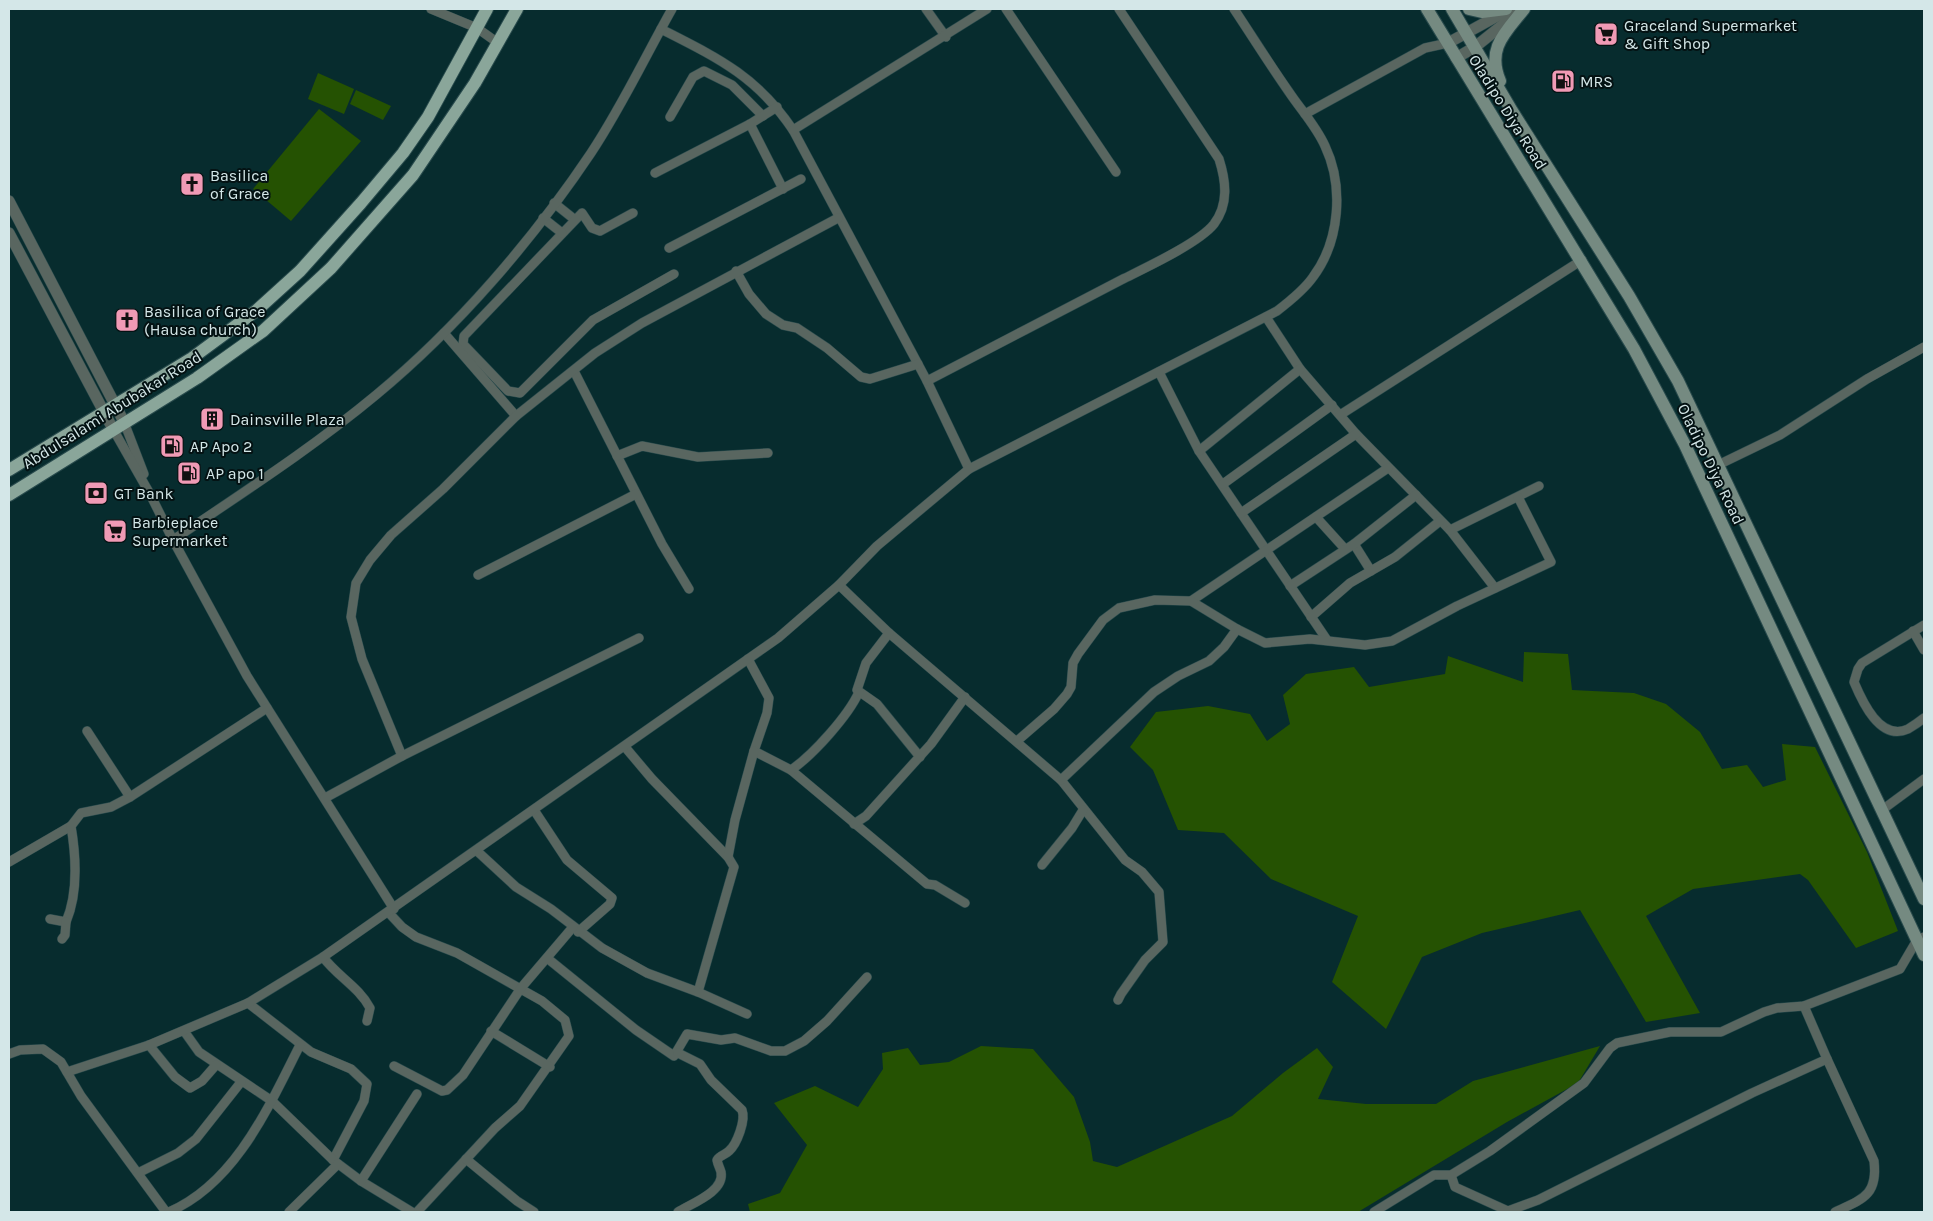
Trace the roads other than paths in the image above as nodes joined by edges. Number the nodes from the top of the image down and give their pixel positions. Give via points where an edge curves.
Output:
1 (431, 9) edge
2 (487, 9) edge
3 (517, 9) edge
4 (672, 9) edge
5 (926, 9) edge
6 (986, 9) edge
7 (1006, 9) edge
8 (1119, 9) edge
9 (1234, 9) edge
10 (1427, 9) edge
11 (1452, 9) edge
12 (1469, 9) edge
13 (1506, 9) edge
14 (1511, 9) edge
15 (1524, 9) edge
16 (477, 28) junction
17 (660, 29) junction
18 (1468, 34) junction
19 (946, 36) junction
20 (498, 43) junction
21 (1448, 43) junction
22 (1475, 47) junction
23 (1456, 58) junction
24 (777, 108) junction
25 (1512, 111) junction
26 (1306, 114) junction
27 (763, 116) junction
28 (670, 117) dead end
29 (750, 124) junction
30 (793, 130) junction
31 (1116, 172) dead end
32 (655, 173) dead end
33 (801, 179) dead end
34 (783, 189) junction
35 (9, 201) edge
36 (554, 203) junction
37 (633, 212) dead end
38 (543, 218) junction
39 (838, 218) junction
40 (574, 220) junction
41 (9, 233) edge
42 (562, 233) junction
43 (669, 248) dead end
44 (1582, 260) junction
45 (736, 271) junction
46 (674, 274) dead end
47 (1266, 317) junction
48 (444, 333) junction
49 (1924, 347) edge
50 (918, 364) junction
51 (1300, 369) junction
52 (574, 371) junction
53 (1159, 372) junction
54 (927, 380) junction
55 (1332, 405) junction
56 (115, 406) junction
57 (103, 412) junction
58 (1340, 415) junction
59 (516, 416) junction
60 (124, 422) junction
61 (112, 429) junction
62 (1356, 434) junction
63 (1199, 452) junction
64 (768, 454) dead end
65 (617, 456) junction
66 (1718, 465) junction
67 (1388, 468) junction
68 (969, 469) junction
69 (9, 470) edge
70 (1223, 484) junction
71 (1539, 486) dead end
72 (150, 494) junction
73 (636, 494) junction
74 (9, 495) edge
75 (1416, 496) junction
76 (1518, 497) junction
77 (1241, 512) junction
78 (1316, 517) junction
79 (1440, 521) junction
80 (1450, 530) junction
81 (172, 540) junction
82 (1354, 544) junction
83 (1345, 549) junction
84 (1266, 551) junction
85 (1371, 571) junction
86 (478, 575) dead end
87 (839, 585) junction
88 (1290, 586) junction
89 (1495, 588) junction
90 (689, 589) dead end
91 (1191, 601) junction
92 (1311, 617) junction
93 (1924, 625) edge
94 (1237, 629) junction
95 (1913, 631) junction
96 (889, 633) junction
97 (639, 638) dead end
98 (1326, 640) junction
99 (1924, 650) edge
100 (748, 659) junction
101 (859, 692) junction
102 (966, 697) junction
103 (267, 708) junction
104 (1924, 718) edge
105 (86, 731) dead end
106 (1017, 741) junction
107 (625, 747) junction
108 (754, 752) junction
109 (402, 756) junction
110 (920, 757) junction
111 (791, 770) junction
112 (1924, 779) edge
113 (1061, 780) junction
114 (130, 797) junction
115 (325, 798) junction
116 (534, 810) junction
117 (1083, 810) junction
118 (1882, 810) junction
119 (854, 824) junction
120 (72, 826) junction
121 (477, 851) junction
122 (728, 857) junction
123 (9, 862) edge
124 (1042, 865) dead end
125 (1924, 899) edge
126 (965, 903) dead end
127 (391, 911) junction
128 (50, 918) dead end
129 (66, 922) junction
130 (575, 929) junction
131 (62, 939) dead end
132 (1921, 939) edge
133 (1924, 955) edge
134 (323, 957) junction
135 (548, 958) junction
136 (867, 977) dead end
137 (521, 988) junction
138 (698, 992) junction
139 (1118, 1000) dead end
140 (248, 1003) junction
141 (1804, 1006) junction
142 (747, 1014) dead end
143 (367, 1021) dead end
144 (184, 1031) junction
145 (490, 1031) junction
146 (300, 1044) junction
147 (149, 1045) junction
148 (678, 1052) junction
149 (9, 1054) edge
150 (1827, 1059) junction
151 (216, 1065) junction
152 (394, 1066) dead end
153 (550, 1067) junction
154 (67, 1072) junction
155 (241, 1082) junction
156 (417, 1094) dead end
157 (272, 1101) junction
158 (466, 1158) junction
159 (336, 1162) junction
160 (138, 1173) junction
161 (1451, 1175) junction
162 (361, 1181) junction
163 (168, 1212) edge
164 (288, 1212) edge
165 (412, 1212) edge
166 (417, 1212) edge
167 (534, 1212) edge
168 (678, 1212) edge
169 (1374, 1212) edge
170 (1507, 1212) edge
171 (1835, 1212) edge

1 - 16 street
2 - 16 main road, Abdulsalami Abubakar Road
3 - 20 main road, Abdulsalami Abubakar Road
4 - 17 street
5 - 19 street
6 - 19 street
7 - 31 street
8 - 54 street via 1219,159 1225,192 1219,216 1208,230 1163,259
9 - 26 street
10 - 21 main road, Oladipo Diya Road
11 - 18 main road, Oladipo Diya Road
12 - 13 main road via 1489,12
14 - 18 street
15 - 22 street
15 - 25 main road via 1502,35 1496,59 1497,75
16 - 20 street
16 - 56 main road, Abdulsalami Abubakar Road via 428,116 403,153 362,204 300,271 258,310 192,358
17 - 24 street via 725,62
17 - 36 street via 591,153
18 - 21 street
18 - 22 main road, Oladipo Diya Road
19 - 30 street
20 - 60 main road, Abdulsalami Abubakar Road via 448,126 413,175 331,268 264,331 182,389
21 - 23 main road, Oladipo Diya Road
21 - 26 street via 1425,48
22 - 23 street
22 - 25 main road, Oladipo Diya Road
23 - 44 main road, Oladipo Diya Road
24 - 27 street
24 - 30 street
25 - 66 main road, Oladipo Diya Road via 1654,338
26 - 47 street via 1332,161 1337,195 1333,234 1309,283
27 - 28 street via 732,85 704,71 693,77
27 - 29 street
29 - 32 street
29 - 34 street
30 - 39 street
33 - 34 street
34 - 43 street
35 - 56 street
36 - 38 street
36 - 40 street
37 - 40 street via 600,231 592,228 582,213
38 - 42 street
38 - 48 street
39 - 45 street
39 - 50 street
40 - 42 street
41 - 57 street
42 - 46 street via 462,340 508,391 515,394 520,393 593,320
44 - 58 street
44 - 132 main road, Oladipo Diya Road via 1685,445
45 - 50 street via 766,314 783,325 797,328 861,377 870,379
45 - 52 street via 642,323 595,353
47 - 51 street
47 - 53 street
48 - 59 street
48 - 81 street via 376,395 294,459
49 - 66 street via 1780,435
50 - 54 street
51 - 55 street
51 - 63 street
52 - 59 street
52 - 65 street
53 - 63 street
53 - 68 street
54 - 68 street
55 - 58 street
55 - 70 street
56 - 57 main road, Abdulsalami Abubakar Road
56 - 60 street
57 - 61 street
57 - 69 main road, Abdulsalami Abubakar Road
58 - 62 street
59 - 109 street via 392,535 370,560 356,583 351,617 362,659
60 - 61 main road, Abdulsalami Abubakar Road
60 - 72 street
61 - 72 street
61 - 74 main road, Abdulsalami Abubakar Road
62 - 67 street
62 - 77 street
63 - 70 street
64 - 65 street via 698,457 642,446
65 - 73 street
66 - 118 main road, Oladipo Diya Road
67 - 75 street
67 - 78 street
68 - 87 street via 877,546
70 - 77 street
71 - 76 street
72 - 81 street
73 - 86 street
73 - 90 street
75 - 79 street
75 - 82 street
76 - 80 street
76 - 89 street via 1551,562
77 - 84 street
78 - 83 street
78 - 84 street
79 - 80 street
79 - 85 street via 1395,557
80 - 89 street
81 - 103 street
82 - 83 street
82 - 85 street
83 - 88 street
84 - 88 street
84 - 91 street
85 - 92 street via 1350,583
87 - 96 street
87 - 100 street
88 - 92 street
89 - 98 street via 1392,640 1365,645
91 - 94 street
91 - 106 street via 1155,600 1119,608 1109,615 1076,658 1067,694
92 - 98 street
93 - 95 street
94 - 98 street via 1265,643
94 - 113 street via 1209,661 1154,692
95 - 99 street
95 - 104 street via 1862,663 1854,682 1873,718 1888,729 1906,730
96 - 101 street via 864,667 857,686
96 - 102 street
97 - 109 street
100 - 107 street
100 - 108 street via 769,698
101 - 110 street via 877,704
101 - 111 street via 842,719
102 - 106 street
102 - 110 street
103 - 114 street
103 - 115 street
105 - 114 street
106 - 113 street
107 - 116 street
107 - 122 street
108 - 111 street
108 - 122 street
109 - 115 street
110 - 119 street via 866,816
111 - 119 street
112 - 118 street
113 - 117 street
114 - 120 street via 111,807 81,813
115 - 127 street
116 - 121 street
116 - 130 street via 567,860 612,898 610,904
117 - 124 street
117 - 139 street via 1125,860 1142,872 1161,894 1163,942 1145,960
118 - 125 main road, Oladipo Diya Road
119 - 126 street via 927,884 935,884
120 - 123 street
120 - 129 street via 74,891
121 - 127 street
121 - 130 street via 501,875
122 - 138 street via 734,869
127 - 134 street
127 - 137 street via 402,927 416,936 457,953
128 - 129 street
129 - 131 street
130 - 135 street
130 - 138 street via 647,973
132 - 133 main road, Oladipo Diya Road
132 - 141 street via 1900,969
134 - 140 street
134 - 143 street via 332,970 364,997 370,1008
135 - 137 street
135 - 148 street via 658,1047 672,1056
136 - 148 street via 827,1021 804,1041 785,1051 771,1051 736,1038 721,1040 690,1034
137 - 145 street
137 - 153 street via 554,1010 568,1028 569,1036
138 - 142 street
140 - 144 street
140 - 146 street
141 - 150 street
141 - 161 street via 1770,1010 1721,1032 1670,1032 1617,1043 1584,1083
144 - 147 street
144 - 151 street via 199,1052
145 - 152 street via 463,1075 447,1090
145 - 153 street
146 - 157 street
146 - 159 street via 318,1056 351,1069 367,1084 364,1101
147 - 151 street via 175,1077 190,1088 202,1081
147 - 154 street
148 - 168 street via 700,1064 744,1114 730,1150 717,1160 721,1172 717,1185 699,1202
149 - 154 street via 20,1050 43,1050 55,1056
150 - 170 street via 1538,1200
150 - 171 street via 1874,1161 1876,1173 1869,1193
151 - 155 street
153 - 158 street via 520,1106
154 - 160 street
155 - 157 street
155 - 160 street via 196,1139 178,1153
156 - 162 street
157 - 159 street
157 - 163 street via 246,1141 207,1190
158 - 166 street
158 - 167 street
159 - 162 street
159 - 164 street
160 - 163 street
161 - 169 street via 1434,1175
161 - 170 street via 1454,1187
162 - 165 street

